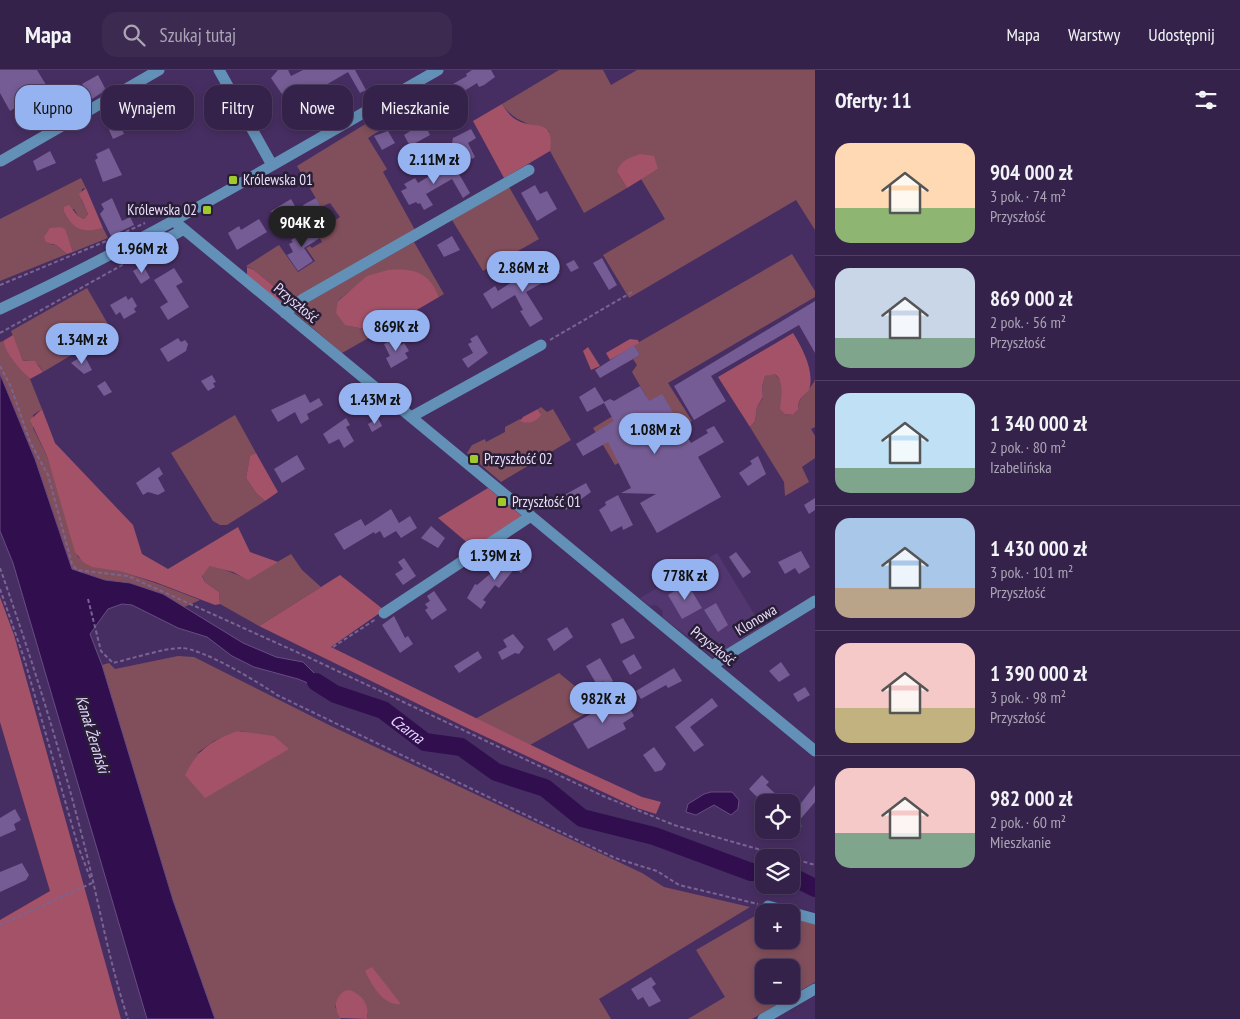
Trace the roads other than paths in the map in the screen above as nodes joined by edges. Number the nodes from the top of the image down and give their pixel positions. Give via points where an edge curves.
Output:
1 (159, 70) edge
2 (219, 70) edge
3 (438, 70) edge
4 (1, 161) dead end
5 (272, 165) junction
6 (529, 170) dead end
7 (174, 221) junction
8 (184, 229) junction
9 (149, 249) road end
10 (0, 309) edge
11 (285, 314) junction
12 (541, 345) road end
13 (411, 417) junction
14 (531, 516) junction
15 (815, 601) edge
16 (384, 613) road end
17 (713, 666) junction
18 (815, 751) edge
19 (800, 914) edge
20 (815, 918) edge
21 (815, 990) edge
22 (763, 1019) edge

1 - 4 street
2 - 5 street
3 - 5 street
5 - 7 street
6 - 11 street via 311,294
7 - 8 street, Przyszłość
7 - 10 street via 71,276
8 - 9 street
8 - 11 street, Przyszłość
11 - 13 street, Przyszłość
12 - 13 street
13 - 14 street, Przyszłość
14 - 16 street
14 - 17 street, Przyszłość
15 - 17 street, Klonowa
17 - 18 street, Przyszłość
19 - 20 street
21 - 22 street

